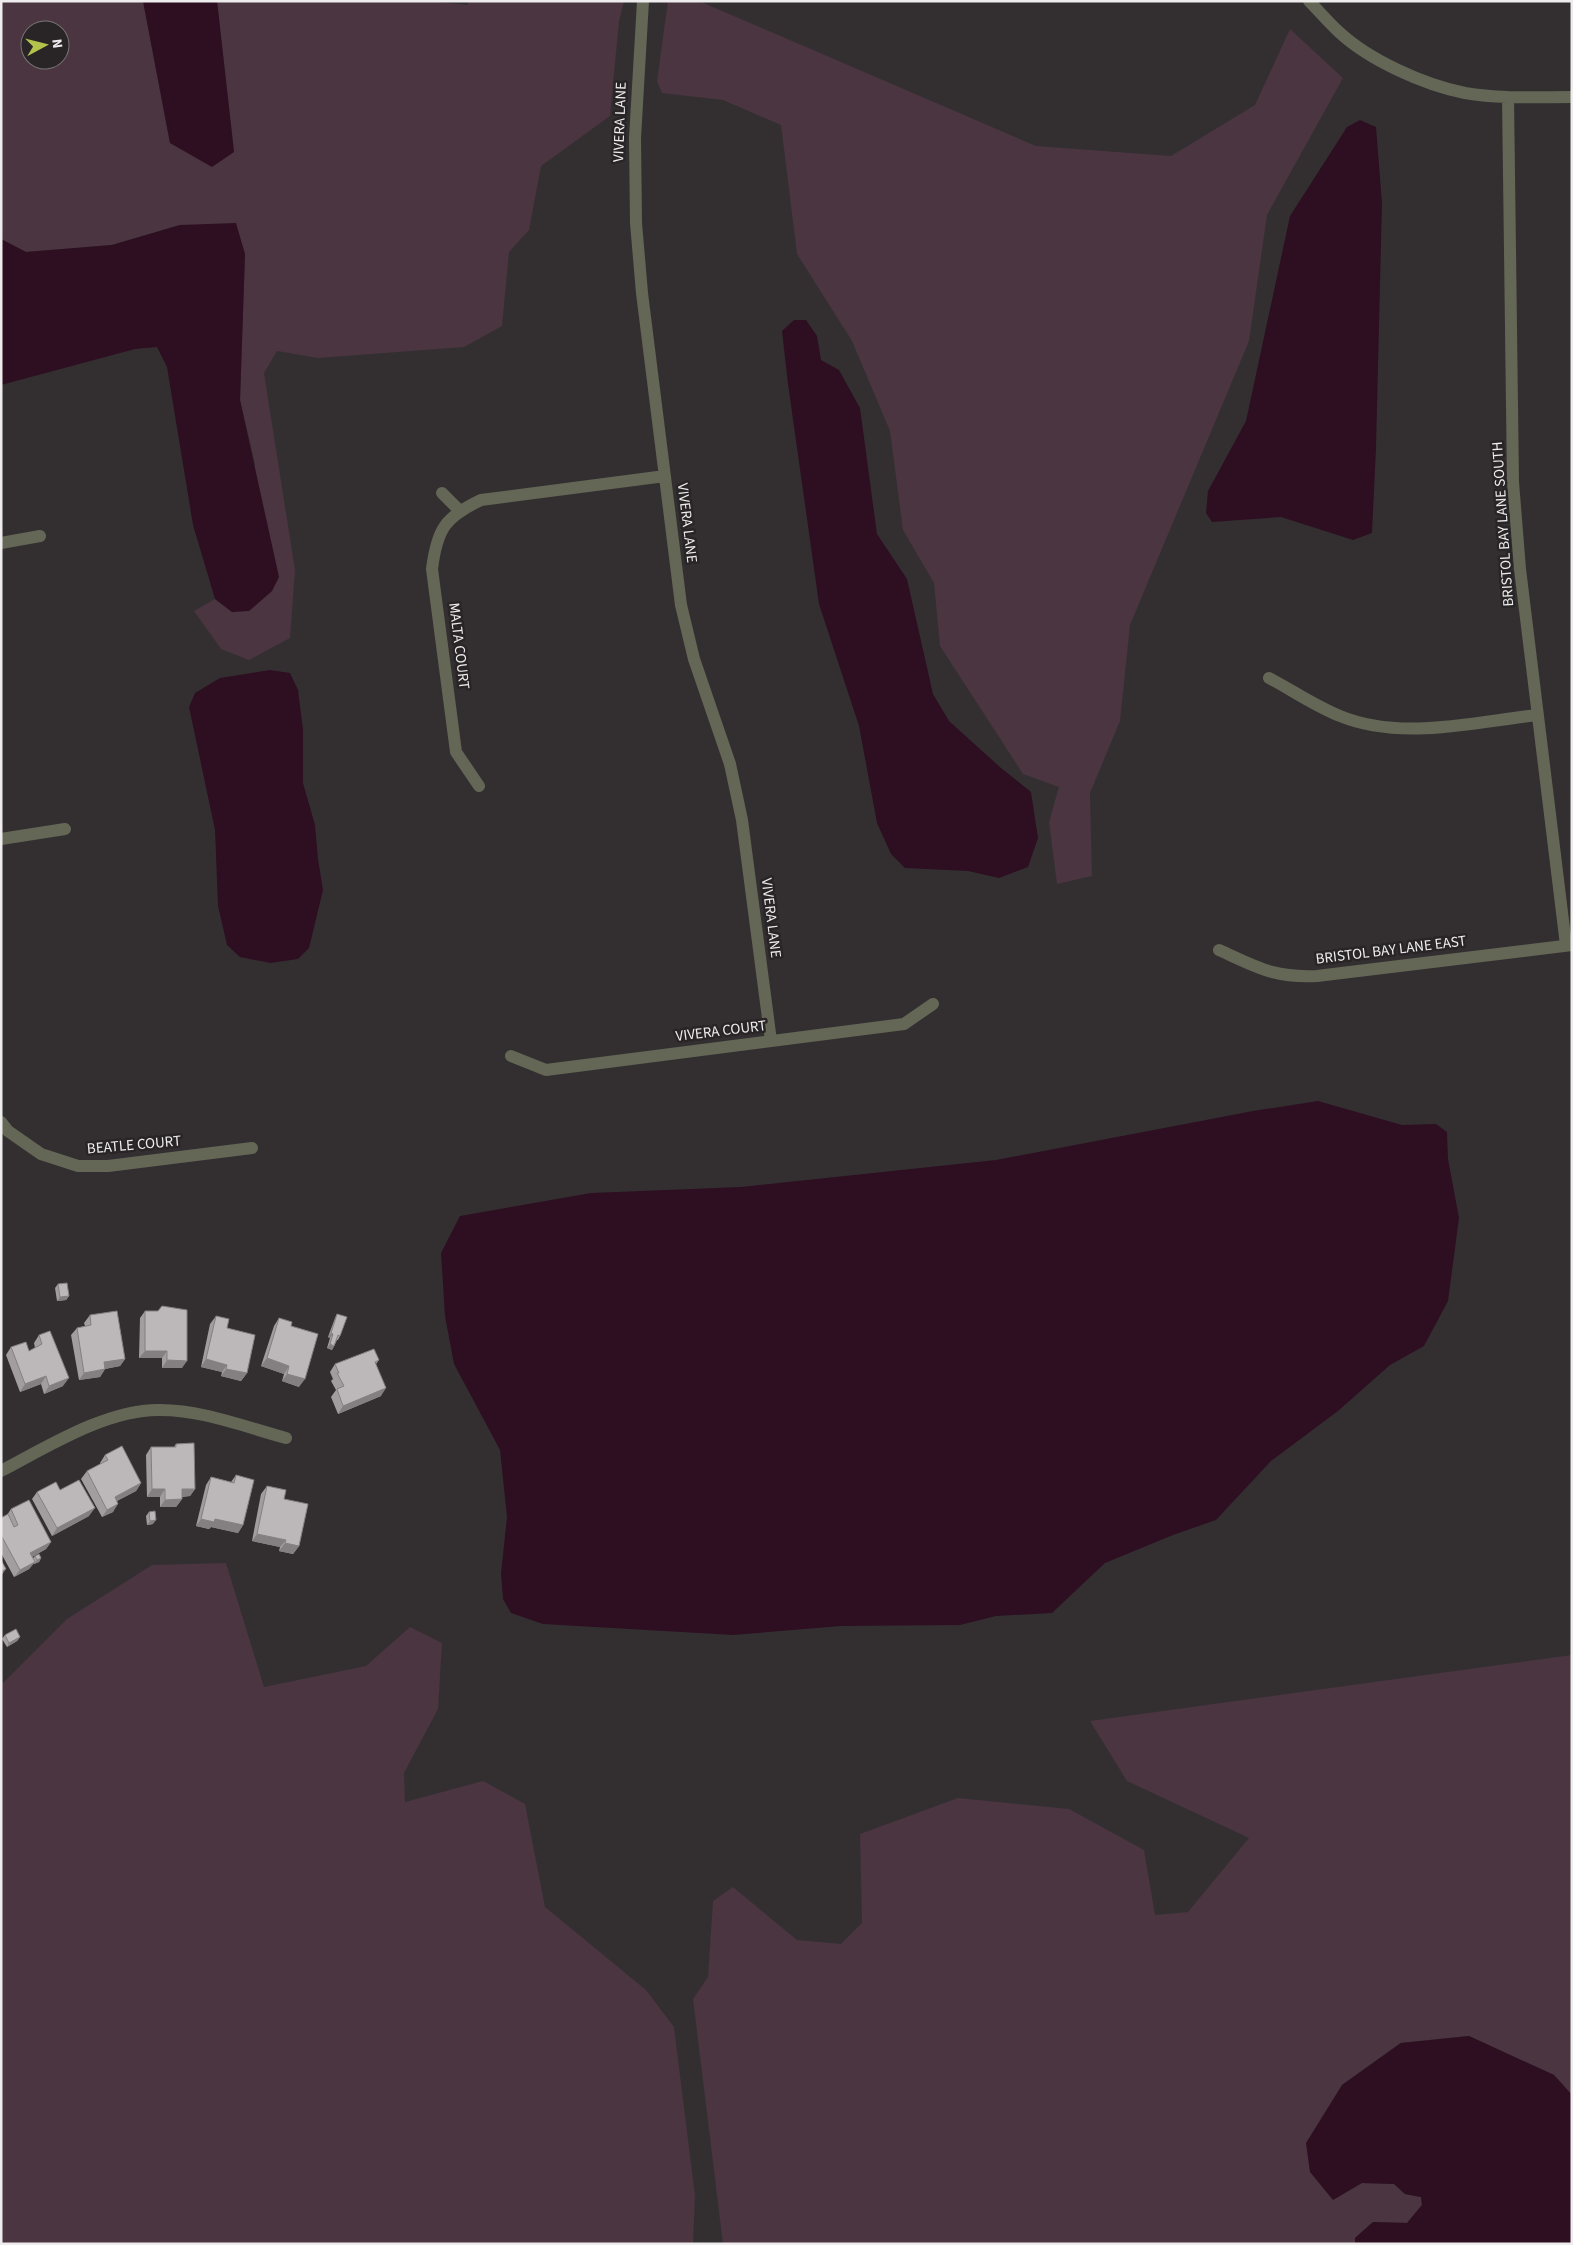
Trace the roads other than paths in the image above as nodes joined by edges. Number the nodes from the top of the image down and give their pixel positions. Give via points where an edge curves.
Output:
1 (642, 1) edge
2 (1309, 1) edge
3 (1508, 97) junction
4 (1572, 97) edge
5 (665, 476) junction
6 (442, 494) dead end
7 (458, 510) junction
8 (40, 536) dead end
9 (1, 542) edge
10 (1269, 678) dead end
11 (1537, 715) junction
12 (479, 786) dead end
13 (65, 829) dead end
14 (1, 839) edge
15 (1569, 945) edge
16 (1219, 950) dead end
17 (933, 1004) dead end
18 (771, 1041) junction
19 (511, 1056) dead end
20 (1, 1122) edge
21 (252, 1148) dead end
22 (286, 1438) dead end
23 (1, 1471) edge

1 - 5 street, VIVERA LANE via 634,138 636,223
2 - 3 street via 1340,33 1383,63 1426,82 1457,91
3 - 4 street
3 - 11 street, BRISTOL BAY LANE SOUTH via 1513,482
5 - 7 street, MALTA COURT via 481,500
5 - 18 street, VIVERA LANE via 681,605 694,659 730,764 742,820
6 - 7 street
7 - 12 street, MALTA COURT via 442,528 434,549 432,569 456,752
8 - 9 street
10 - 11 street via 1340,716 1375,726 1412,729
11 - 15 street, BRISTOL BAY LANE SOUTH
13 - 14 street
15 - 16 street, BRISTOL BAY LANE EAST via 1291,977 1268,972
17 - 18 street, VIVERA COURT via 904,1024
18 - 19 street, VIVERA COURT via 546,1070
20 - 21 street, BEATLE COURT via 8,1131 41,1154 78,1166 108,1166
22 - 23 street via 194,1413 158,1409 119,1416 82,1429

